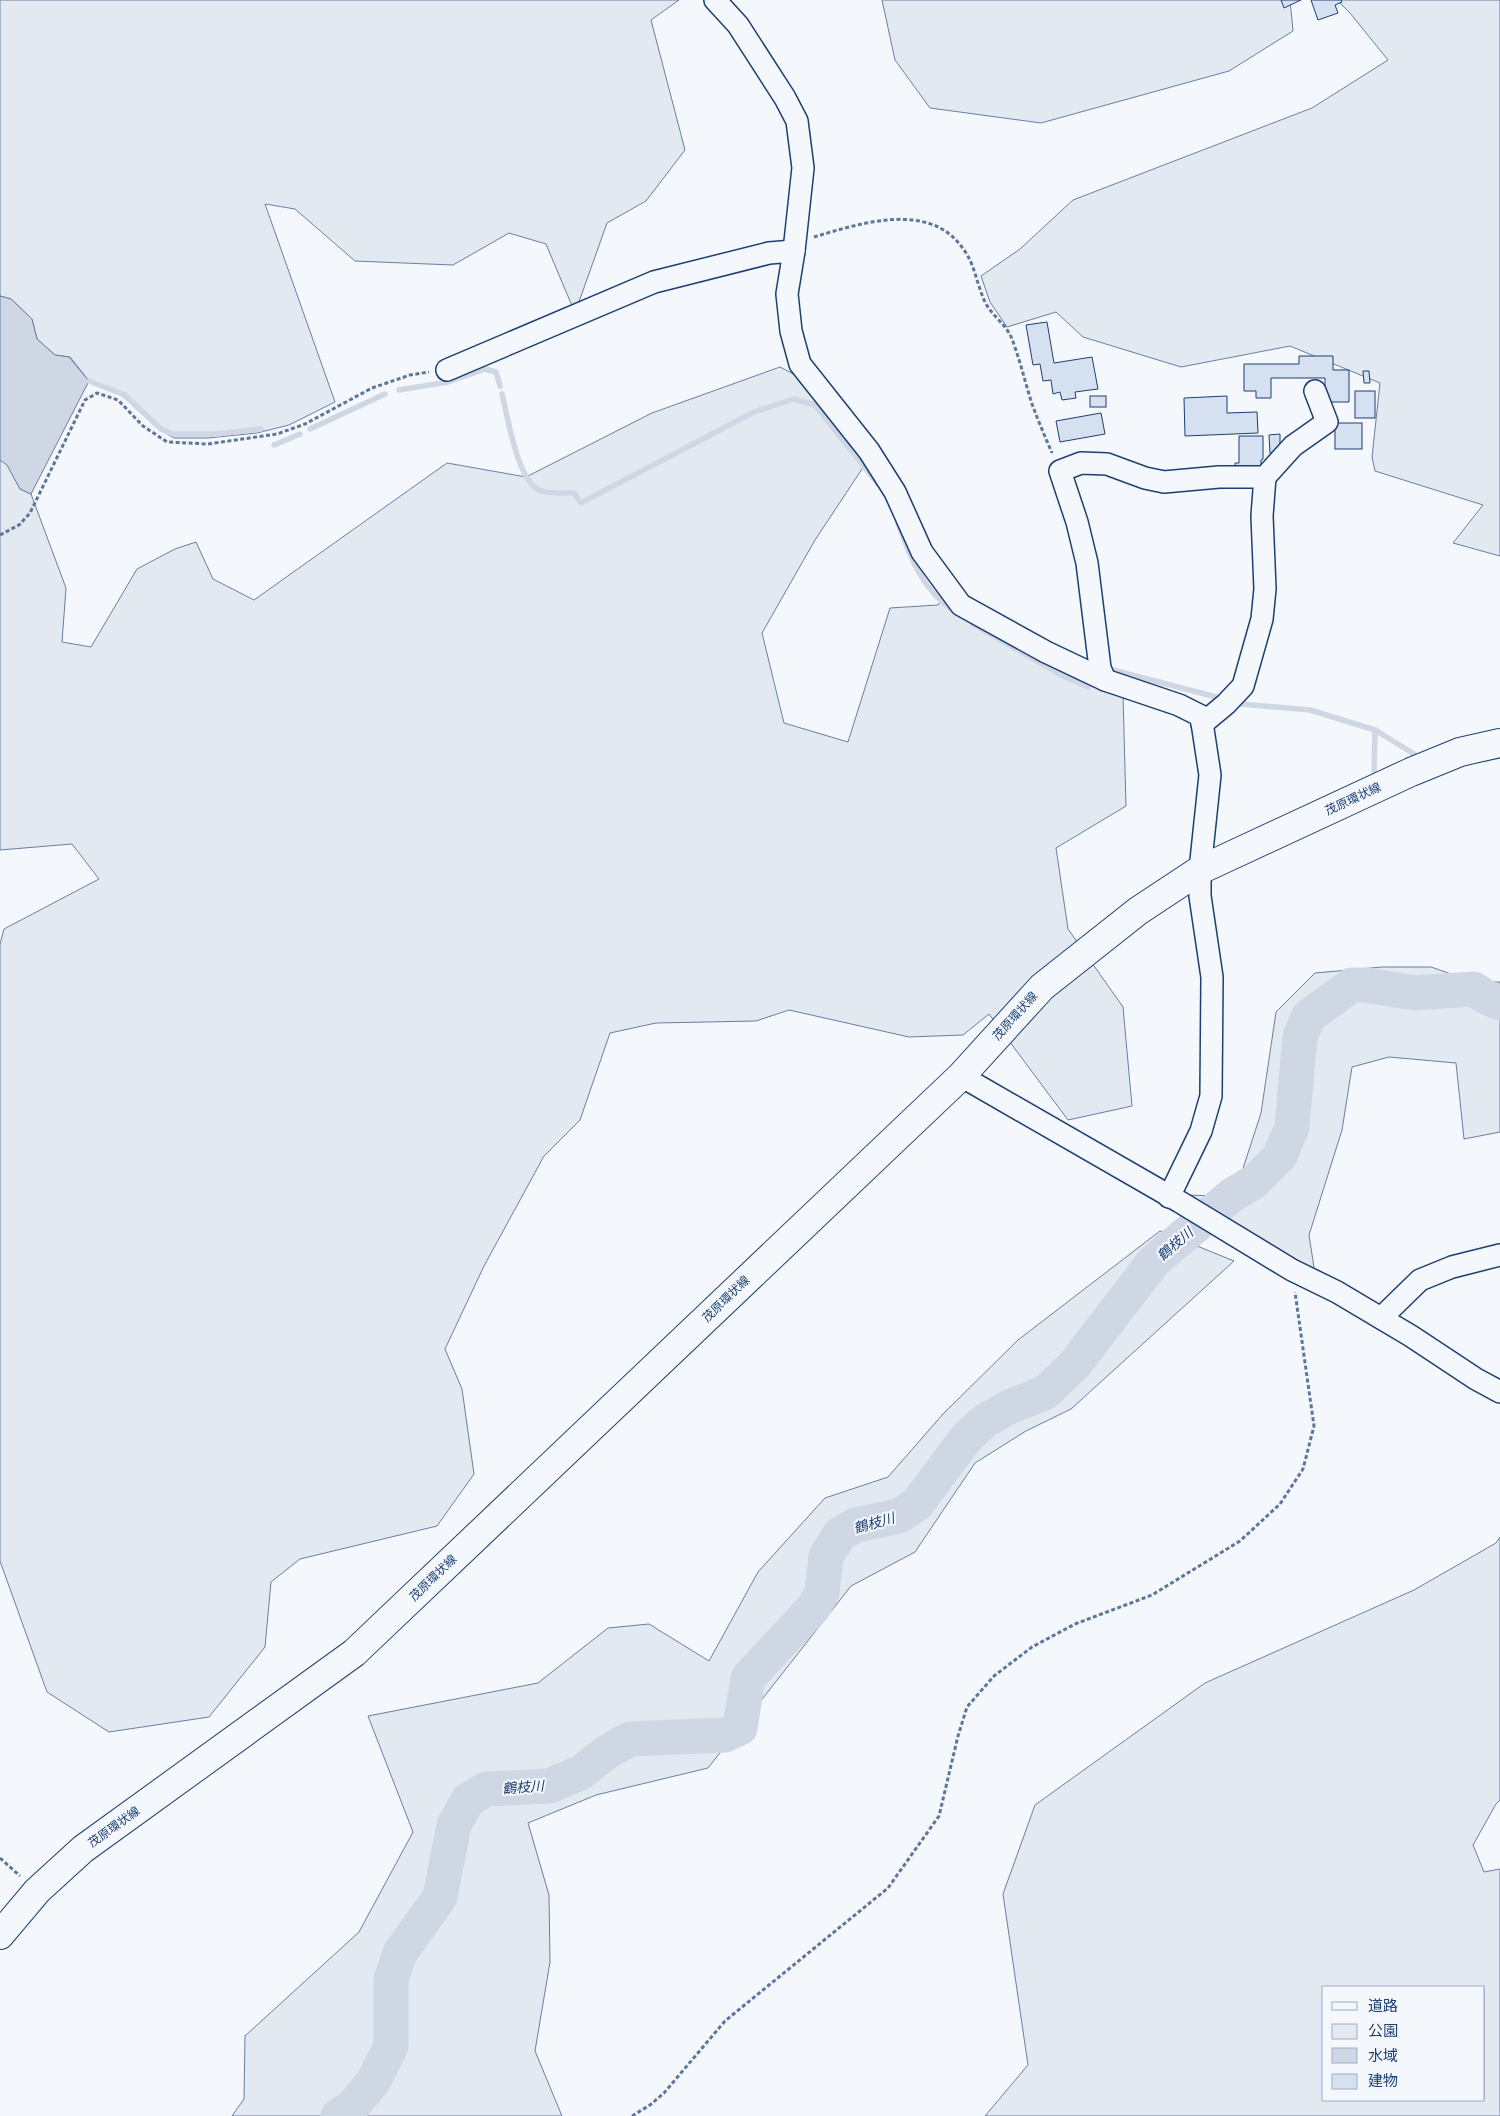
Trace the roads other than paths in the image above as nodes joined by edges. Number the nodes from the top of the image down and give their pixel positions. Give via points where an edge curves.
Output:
1 (715, 0) edge
2 (795, 244) junction
3 (447, 370) road end
4 (1315, 391) dead end
5 (1265, 477) junction
6 (1105, 680) junction
7 (1202, 724) junction
8 (1500, 743) edge
9 (1200, 870) junction
10 (961, 1076) junction
11 (1174, 1199) junction
12 (1500, 1256) edge
13 (1381, 1318) junction
14 (1500, 1392) edge
15 (0, 1935) edge

1 - 2 street via 738,25 797,121 803,168
2 - 3 street via 654,282
2 - 6 street via 787,294 791,331 800,364 870,451 895,492 922,552 961,605
4 - 5 street via 1327,422 1293,446
5 - 6 street via 1164,482 1107,464 1081,464 1060,471 1087,563 1100,668
5 - 7 street via 1262,619 1243,686
6 - 7 street via 1179,705 1201,716
7 - 9 street via 1210,775
8 - 9 main road, 茂原環状線 via 1460,752 1411,772
9 - 10 main road, 茂原環状線 via 1138,911 1042,987
9 - 11 street via 1200,896 1212,977 1210,1096 1201,1131
10 - 11 street
10 - 15 main road, 茂原環状線 via 354,1653 83,1849 37,1891
11 - 13 street via 1292,1270
12 - 13 street via 1452,1266 1420,1280
13 - 14 street

